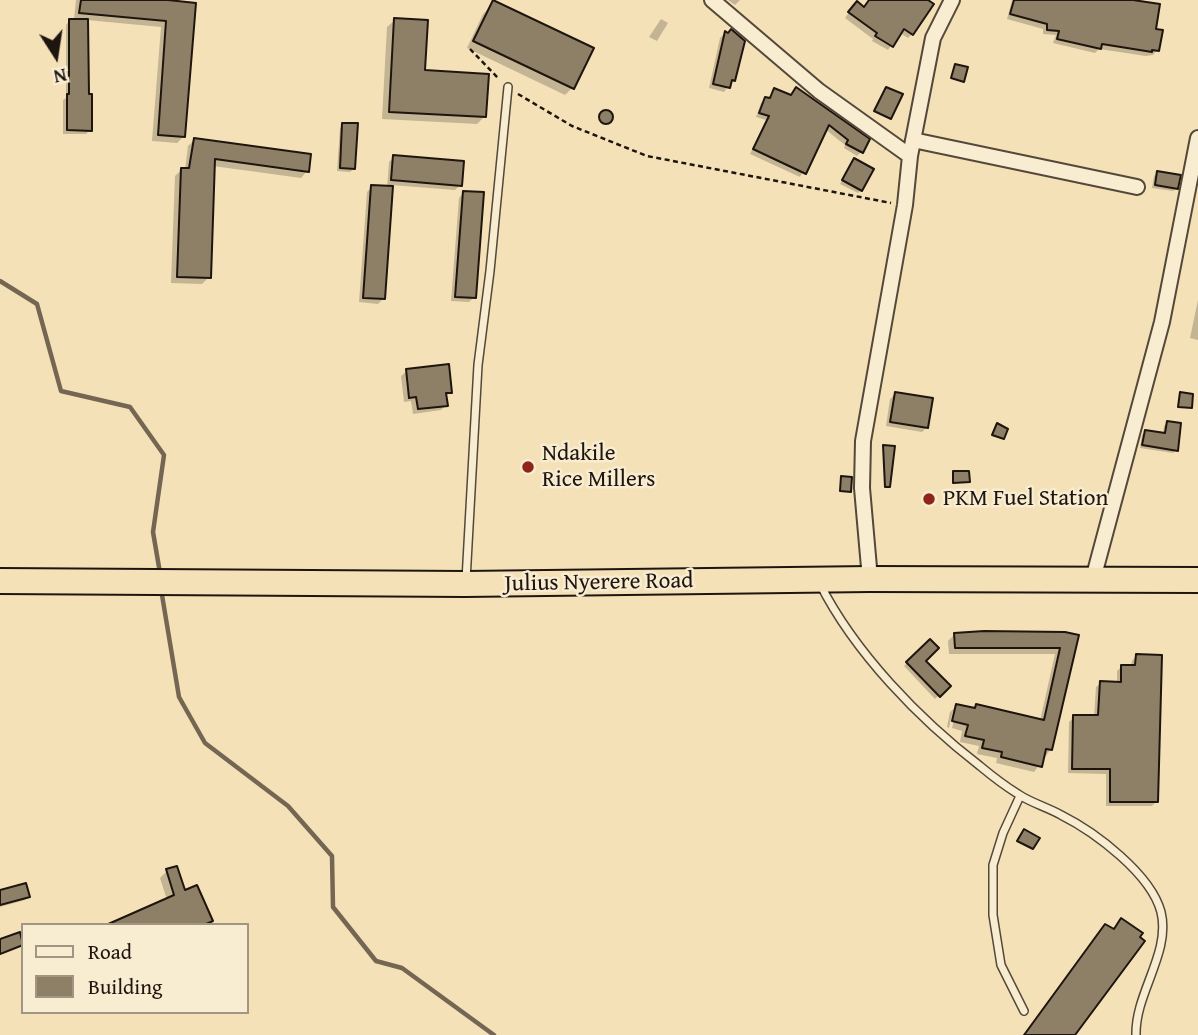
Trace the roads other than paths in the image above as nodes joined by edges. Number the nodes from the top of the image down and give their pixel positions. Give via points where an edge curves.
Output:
1 (712, 0) edge
2 (952, 0) edge
3 (508, 87) road end
4 (1198, 138) edge
5 (913, 140) junction
6 (910, 156) junction
7 (1138, 187) dead end
8 (870, 579) junction
9 (1093, 579) junction
10 (818, 580) junction
11 (1198, 580) edge
12 (0, 581) edge
13 (465, 584) junction
14 (1020, 796) junction
15 (1024, 1011) dead end
16 (1136, 1035) edge

1 - 6 street via 819,91
2 - 5 street via 933,38
3 - 13 lane via 478,365
4 - 9 street via 1162,322
5 - 6 street
5 - 7 street
6 - 8 street via 863,441 862,499
8 - 9 highway, Julius Nyerere Road
8 - 10 highway, Julius Nyerere Road
9 - 11 highway, Julius Nyerere Road
10 - 13 highway, Julius Nyerere Road
10 - 14 lane via 857,643 929,723
12 - 13 highway, Julius Nyerere Road
14 - 15 lane via 993,865 993,915 1001,965
14 - 16 lane via 1091,832 1141,877 1156,897 1162,940 1138,1008

